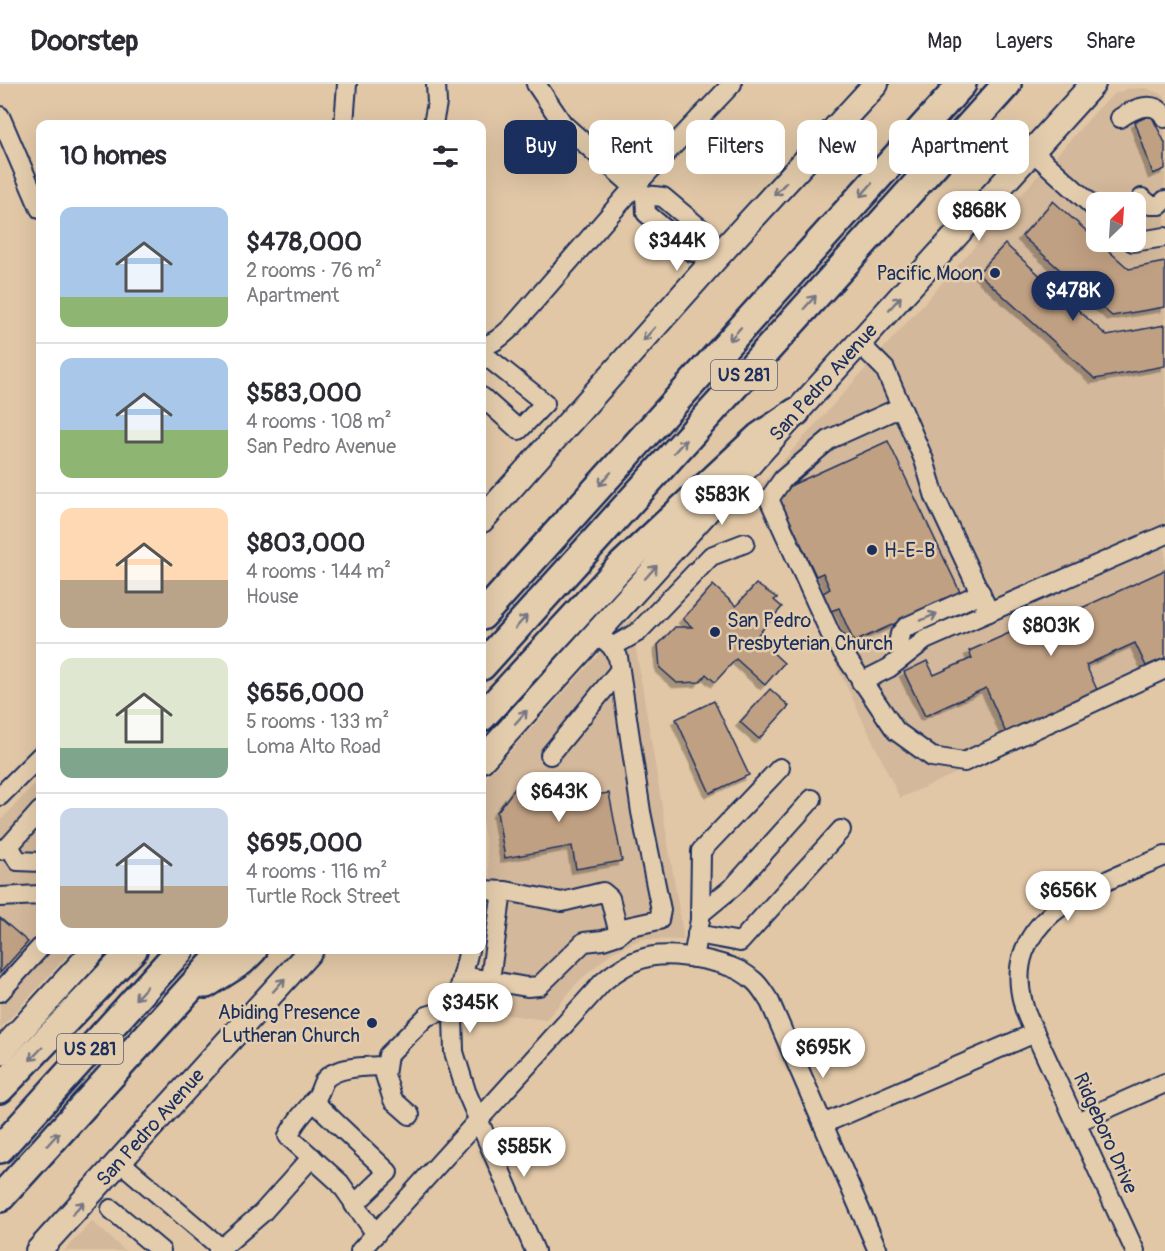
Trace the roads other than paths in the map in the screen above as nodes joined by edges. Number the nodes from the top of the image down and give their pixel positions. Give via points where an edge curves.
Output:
1 (347, 84) edge
2 (436, 84) edge
3 (536, 84) edge
4 (732, 84) edge
5 (876, 84) edge
6 (962, 84) edge
7 (1007, 84) edge
8 (1093, 84) edge
9 (1076, 94) edge
10 (0, 116) edge
11 (1120, 118) dead end
12 (1165, 118) edge
13 (344, 120) edge
14 (434, 120) edge
15 (1032, 152) junction
16 (640, 191) junction
17 (36, 200) edge
18 (1086, 200) edge
19 (1146, 202) edge
20 (1163, 204) edge
21 (681, 212) junction
22 (664, 229) junction
23 (1165, 237) edge
24 (1146, 240) edge
25 (711, 255) junction
26 (859, 343) junction
27 (486, 346) edge
28 (486, 352) edge
29 (486, 401) edge
30 (901, 407) junction
31 (796, 412) junction
32 (486, 515) edge
33 (1165, 534) edge
34 (745, 543) dead end
35 (981, 593) junction
36 (486, 612) edge
37 (989, 612) junction
38 (604, 640) junction
39 (905, 655) junction
40 (486, 662) edge
41 (1165, 669) edge
42 (619, 671) junction
43 (861, 682) junction
44 (486, 713) edge
45 (550, 755) dead end
46 (486, 756) edge
47 (36, 760) edge
48 (780, 768) dead end
49 (0, 796) edge
50 (812, 799) dead end
51 (36, 815) edge
52 (841, 830) dead end
53 (4, 848) edge
54 (1165, 856) edge
55 (36, 862) edge
56 (486, 890) edge
57 (502, 891) junction
58 (36, 895) edge
59 (0, 897) edge
60 (700, 914) junction
61 (619, 934) junction
62 (698, 934) junction
63 (36, 952) edge
64 (90, 954) edge
65 (129, 954) edge
66 (176, 954) edge
67 (221, 954) edge
68 (250, 954) edge
69 (307, 954) edge
70 (468, 954) edge
71 (693, 958) junction
72 (463, 976) junction
73 (490, 980) junction
74 (0, 992) edge
75 (176, 1003) junction
76 (454, 1008) junction
77 (1035, 1033) junction
78 (0, 1053) edge
79 (387, 1066) junction
80 (1165, 1083) edge
81 (0, 1089) edge
82 (313, 1101) junction
83 (410, 1114) dead end
84 (480, 1119) junction
85 (1077, 1122) junction
86 (823, 1124) junction
87 (0, 1149) edge
88 (312, 1157) junction
89 (119, 1161) junction
90 (0, 1198) edge
91 (354, 1205) junction
92 (111, 1209) dead end
93 (376, 1234) junction
94 (219, 1250) edge
95 (38, 1251) edge
96 (161, 1251) edge
97 (360, 1251) edge
98 (535, 1251) edge
99 (878, 1251) edge
100 (1135, 1251) edge

1 - 13 street
2 - 14 street
3 - 16 street via 563,124
4 - 16 street
5 -> 25 main road
6 -> 36 highway, US 281
40 -> 7 highway, US 281
8 - 9 main road, San Pedro Avenue
9 - 15 main road, San Pedro Avenue
10 - 17 street
11 - 12 street via 1149,106
15 - 18 street
26 -> 15 main road, San Pedro Avenue
16 - 21 street via 663,197
16 - 22 street via 646,213
16 - 27 street via 513,326
19 - 20 street
21 - 22 street
21 - 25 street via 707,234
22 - 25 street via 692,252
23 - 24 street
25 -> 32 main road
26 - 30 street via 885,369
26 - 31 main road, San Pedro Avenue
28 - 29 street via 544,403 519,430
30 - 35 street via 935,497
30 - 43 street via 830,439 783,479 769,499 831,635
38 -> 31 main road, San Pedro Avenue
31 - 44 highway via 759,437 622,565
33 - 37 street
34 - 38 street via 711,556 638,632
35 - 37 street
39 -> 35 street via 898,644 906,627
37 - 39 street via 926,640
38 - 42 street via 618,657
46 -> 38 main road, San Pedro Avenue
39 - 43 street
41 - 43 street via 964,762 932,757 896,731
42 - 45 street
42 - 61 street via 661,910 659,920 627,927
47 - 49 street
48 - 60 street via 702,851
50 - 60 street via 734,886
51 - 53 street
52 - 62 street via 740,942
53 - 55 street via 18,861
54 - 77 street, Ridgeboro Drive via 1068,899 1039,926 1029,943 1020,982 1023,1004
56 - 57 street
57 - 61 street via 562,902 603,892 610,898
57 - 73 street
58 - 59 street
60 - 62 street
61 - 73 street via 584,942 539,986
62 - 71 street
63 - 74 street
64 - 78 main road
65 -> 81 highway
66 -> 87 highway, US 281
67 - 75 highway, US 281
68 - 75 highway
89 -> 69 main road, San Pedro Avenue
70 - 72 street
71 - 84 street via 672,953 643,957 618,969
71 - 86 street via 734,967 754,980 770,1002
72 - 73 street
72 - 76 street
90 -> 75 highway, US 281
76 - 79 street via 427,1016 388,1055
76 - 84 street via 454,1052
77 - 85 street, Ridgeboro Drive
77 - 86 street
79 - 82 street via 361,1065 336,1072 325,1080
79 - 83 street via 385,1075 393,1100
80 - 85 street
82 - 88 street via 298,1116 288,1136
82 - 91 street via 388,1172
84 - 93 street
84 - 98 street
85 - 100 street, Ridgeboro Drive
86 - 99 street
88 - 91 street via 340,1183
88 - 94 street via 262,1213
89 - 94 street
95 -> 89 main road, San Pedro Avenue
91 - 93 street
92 - 96 street
93 - 97 street

